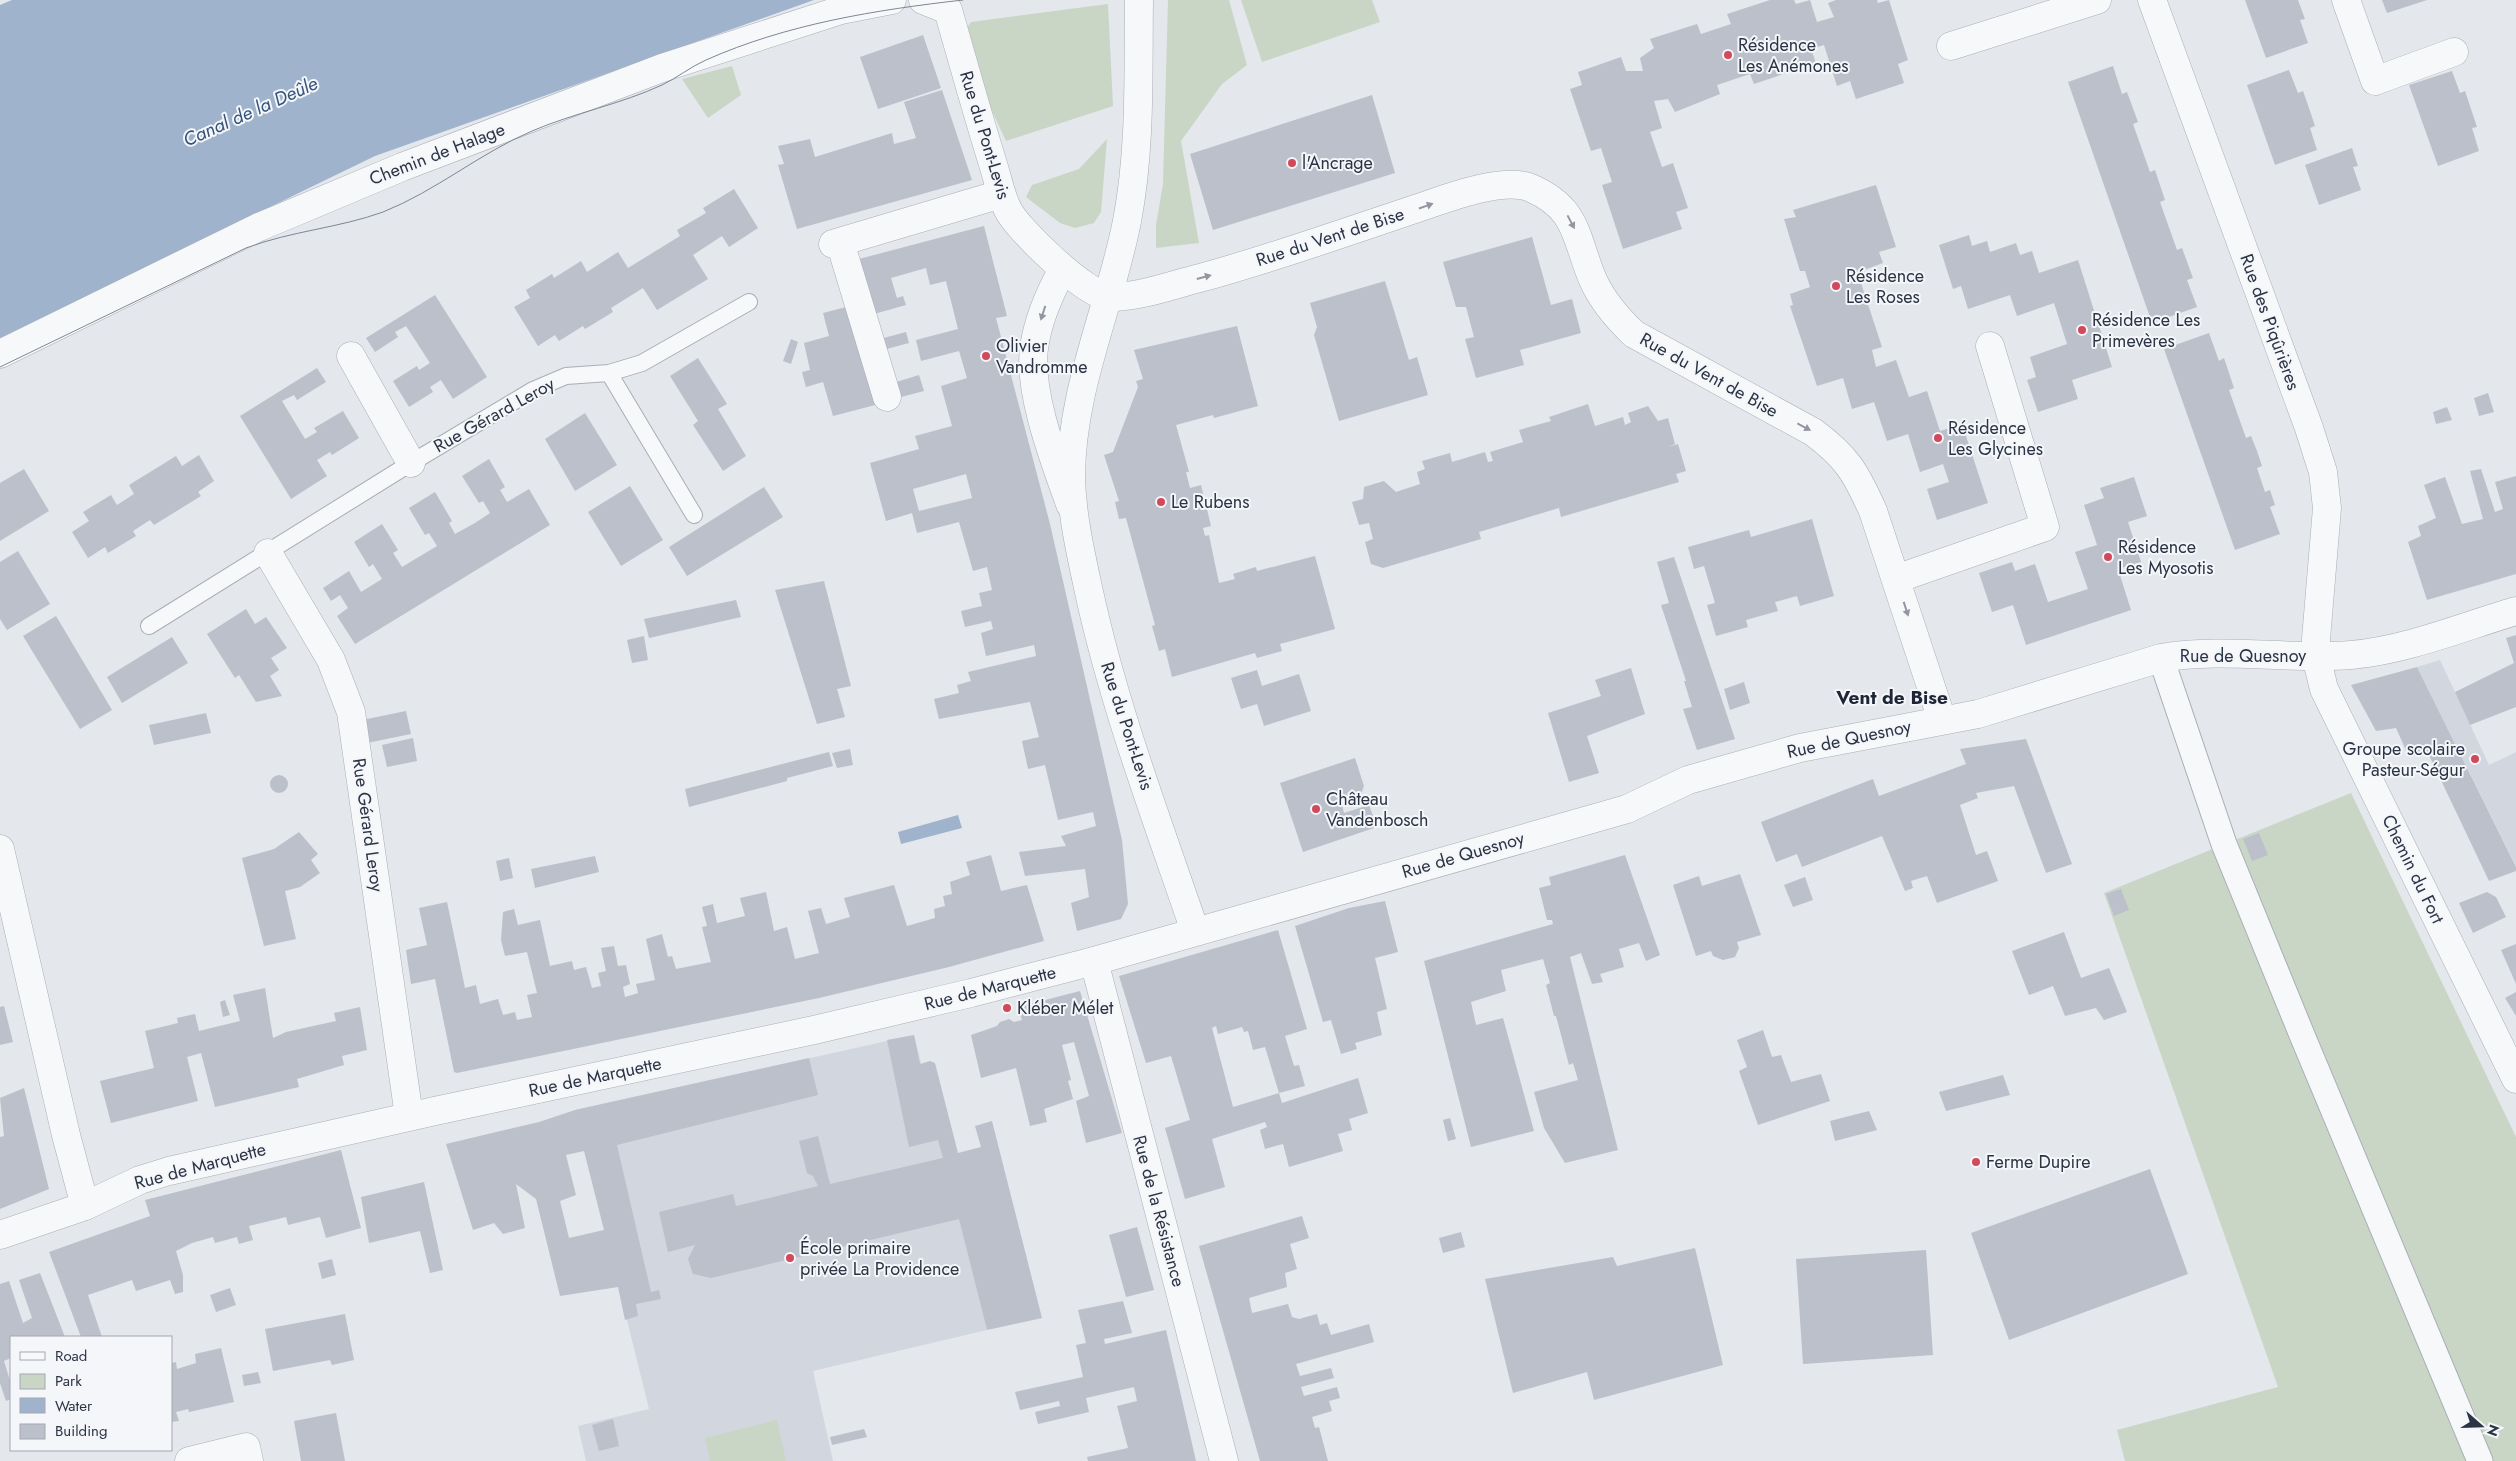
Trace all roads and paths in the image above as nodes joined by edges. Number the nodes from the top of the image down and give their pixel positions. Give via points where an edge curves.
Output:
1 (892, 0) edge
2 (923, 0) edge
3 (1139, 0) edge
4 (2097, 0) edge
5 (2152, 0) edge
6 (2346, 0) edge
7 (1951, 46) dead end
8 (2454, 52) dead end
9 (1001, 194) junction
10 (1063, 269) junction
11 (1108, 297) junction
12 (749, 302) dead end
13 (1990, 346) dead end
14 (0, 354) edge
15 (351, 356) dead end
16 (609, 373) junction
17 (887, 397) dead end
18 (411, 463) junction
19 (694, 515) dead end
20 (1074, 515) junction
21 (268, 552) junction
22 (1896, 579) junction
23 (2516, 611) edge
24 (149, 626) dead end
25 (2316, 656) junction
26 (2161, 658) junction
27 (1942, 720) junction
28 (0, 849) edge
29 (1195, 931) junction
30 (1094, 961) junction
31 (2516, 1080) edge
32 (409, 1116) junction
33 (85, 1206) junction
34 (0, 1235) edge
35 (189, 1461) edge
36 (249, 1461) edge
37 (1224, 1461) edge
38 (2480, 1461) edge

1 - 14 street, Chemin de Halage via 841,10 662,68 402,167 259,227
2 - 9 street, Rue du Pont-Levis via 948,10
3 - 11 street, Rue du Pont-Levis via 1133,182 1127,222
4 - 7 street
5 - 25 street, Rue des Piqûrières via 2323,472 2327,508
6 - 8 street via 2375,81
9 - 10 street, Rue du Pont-Levis via 1008,212 1018,225
9 - 17 street via 837,243
10 - 11 street, Rue du Pont-Levis
10 -> 20 street, Rue du Pont-Levis via 1049,294 1034,350 1040,407 1052,455
11 - 20 street, Rue du Pont-Levis via 1078,401 1071,479
11 -> 22 street, Rue du Vent de Bise via 1157,289 1238,267 1467,192 1522,185 1552,199 1567,214 1597,288 1618,319 1634,334 1813,432 1848,462 1873,511
12 - 16 lane, Rue Gérard Leroy via 642,364
13 - 22 street via 2045,527
15 - 18 street
16 - 18 lane, Rue Gérard Leroy via 583,374 548,382
16 - 19 lane
18 - 21 lane, Rue Gérard Leroy
20 - 29 street, Rue du Pont-Levis via 1106,666
21 - 24 lane, Rue Gérard Leroy
21 - 32 street, Rue Gérard Leroy via 331,660 352,712
22 -> 27 street, Rue du Vent de Bise
23 - 25 street, Rue de Quesnoy via 2387,648
25 - 26 street, Rue de Quesnoy via 2191,654
25 - 31 street, Chemin du Fort via 2324,689
26 - 27 street, Rue de Quesnoy via 2000,708
26 - 38 street via 2224,844
27 - 29 street, Rue de Quesnoy via 1800,748 1688,780 1627,809
28 - 33 street
29 - 30 street, Rue de Marquette
30 - 32 street, Rue de Marquette via 814,1030
30 - 37 street, Rue de la Résistance
32 - 33 street, Rue de Marquette via 160,1173
33 - 34 street, Rue de Marquette
35 - 36 street via 246,1447

